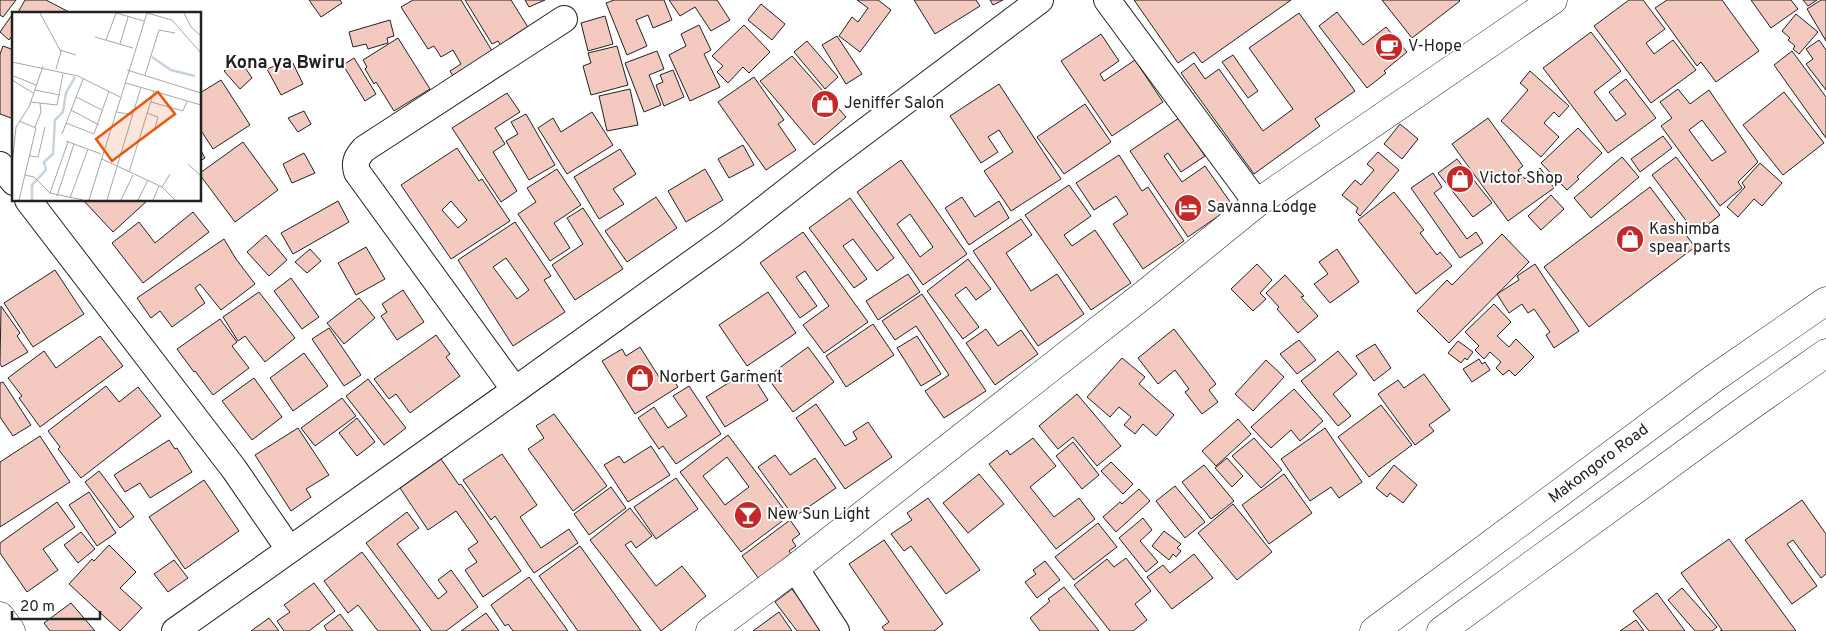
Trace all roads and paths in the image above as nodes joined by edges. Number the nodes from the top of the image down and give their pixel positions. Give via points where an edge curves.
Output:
1 (1040, 0) edge
2 (1107, 0) edge
3 (1552, 0) edge
4 (564, 19) dead end
5 (0, 164) edge
6 (12, 179) edge
7 (29, 201) edge
8 (1257, 203) junction
9 (1826, 301) edge
10 (1826, 353) edge
11 (515, 390) junction
12 (289, 549) junction
13 (796, 568) junction
14 (0, 616) edge
15 (11, 631) edge
16 (175, 631) edge
17 (710, 631) edge
18 (836, 631) edge
19 (1374, 631) edge
20 (1441, 631) edge

1 - 11 street via 731,235
2 - 8 street
3 - 8 street
4 - 11 street via 364,149 357,156 355,165
5 - 6 street
7 - 12 street via 234,469
8 - 13 street
9 - 19 street, Makongoro Road via 1713,379
10 - 20 street
11 - 12 street
12 - 16 street
13 - 17 street
13 - 18 street
14 - 15 street

